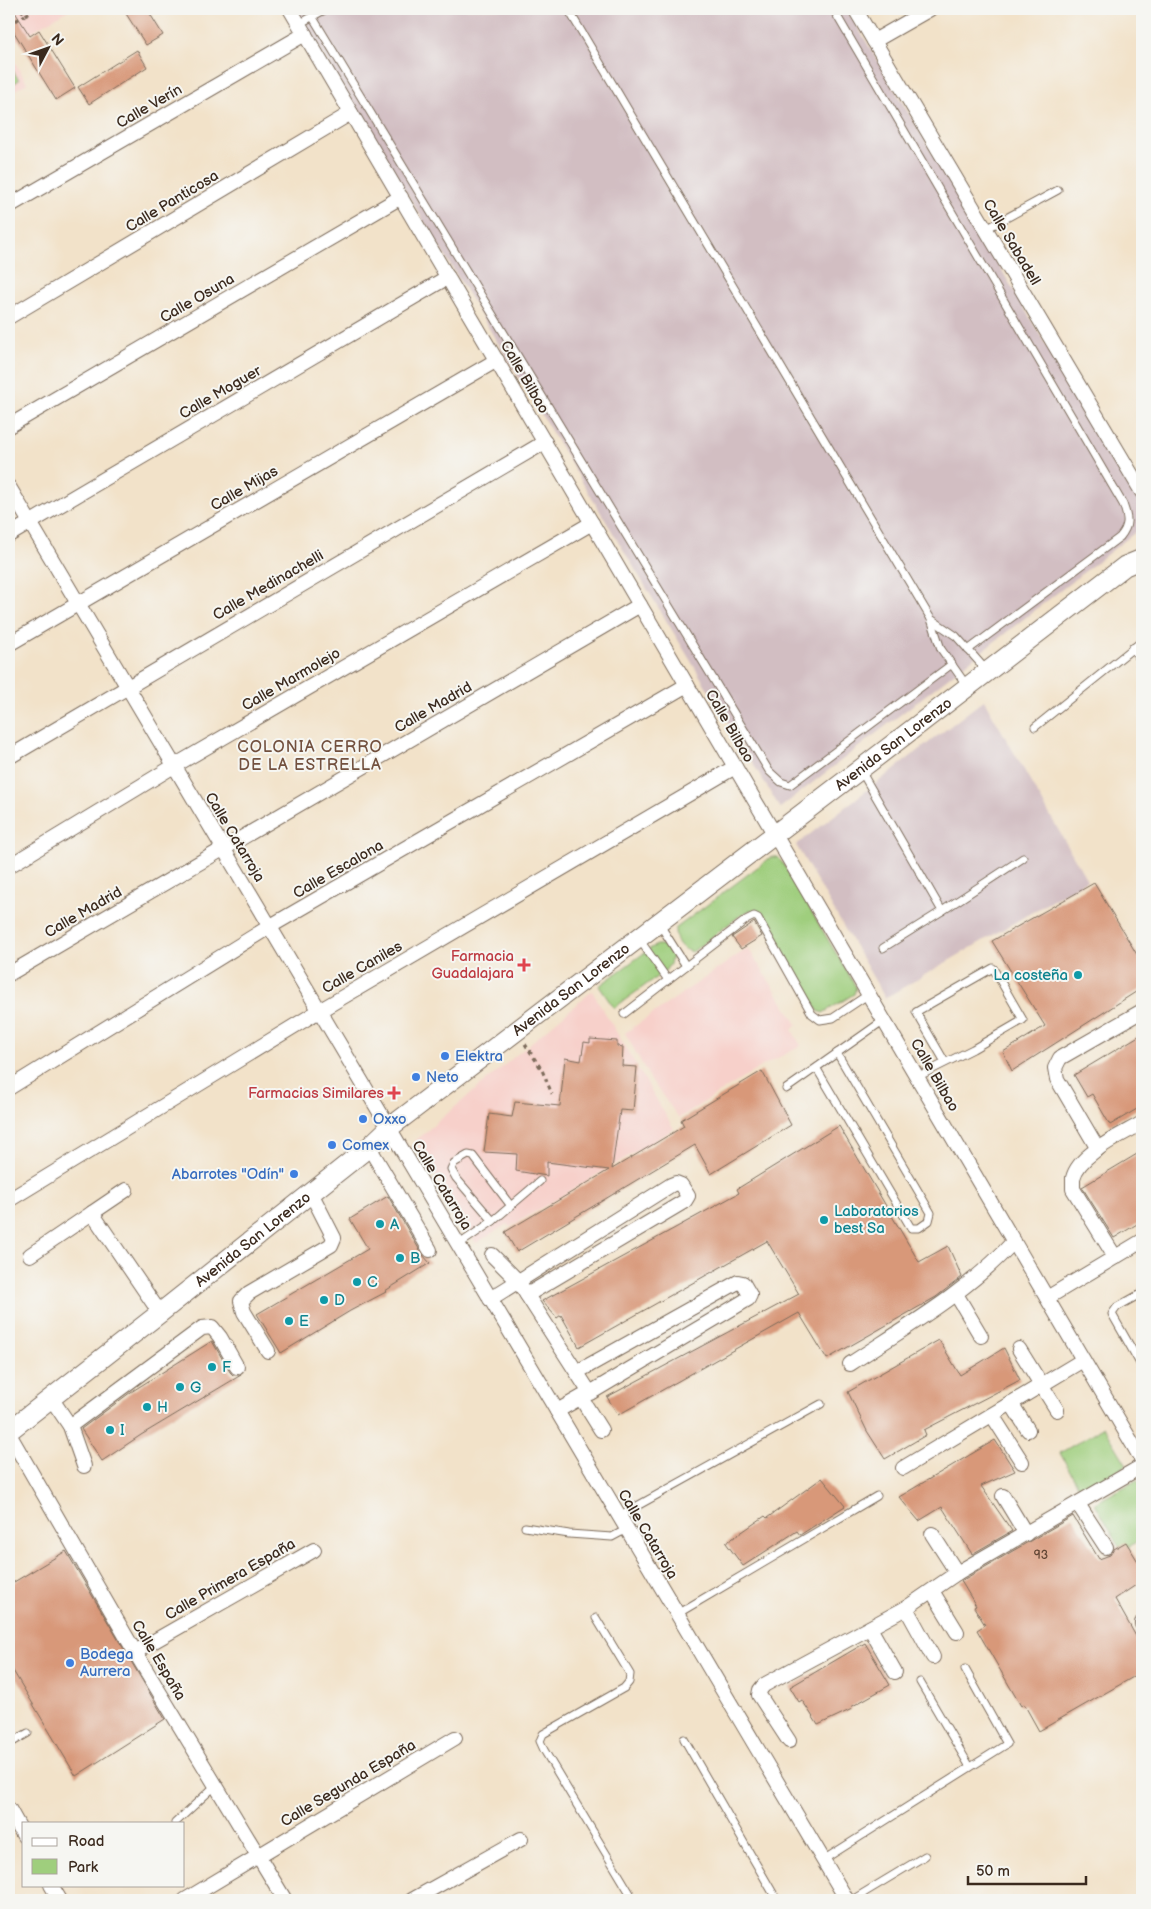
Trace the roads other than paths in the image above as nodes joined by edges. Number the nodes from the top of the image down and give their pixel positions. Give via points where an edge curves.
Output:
1 (290, 9) edge
2 (326, 9) edge
3 (568, 9) edge
4 (833, 9) edge
5 (855, 9) edge
6 (930, 9) edge
7 (312, 16) junction
8 (302, 29) junction
9 (874, 41) junction
10 (351, 113) junction
11 (1058, 190) dead end
12 (401, 197) junction
13 (9, 206) edge
14 (986, 230) junction
15 (448, 277) junction
16 (9, 317) edge
17 (497, 360) junction
18 (9, 426) edge
19 (545, 442) junction
20 (9, 487) edge
21 (1142, 492) edge
22 (30, 523) junction
23 (592, 523) junction
24 (9, 536) edge
25 (1142, 559) edge
26 (78, 603) junction
27 (640, 605) junction
28 (931, 619) junction
29 (1142, 641) edge
30 (9, 644) edge
31 (1132, 648) junction
32 (968, 650) junction
33 (1142, 662) edge
34 (952, 664) junction
35 (988, 672) junction
36 (687, 685) junction
37 (127, 686) junction
38 (968, 687) junction
39 (1035, 727) dead end
40 (9, 757) edge
41 (174, 766) junction
42 (735, 766) junction
43 (861, 771) junction
44 (775, 834) junction
45 (224, 849) junction
46 (1023, 858) dead end
47 (9, 866) edge
48 (942, 911) junction
49 (658, 922) junction
50 (270, 927) junction
51 (638, 938) junction
52 (883, 948) dead end
53 (686, 966) junction
54 (9, 974) edge
55 (668, 980) junction
56 (868, 994) junction
57 (319, 1011) junction
58 (1142, 1011) edge
59 (624, 1014) dead end
60 (884, 1020) junction
61 (837, 1053) junction
62 (945, 1062) junction
63 (817, 1068) junction
64 (917, 1077) junction
65 (9, 1088) edge
66 (786, 1089) dead end
67 (1142, 1123) edge
68 (389, 1128) junction
69 (369, 1146) junction
70 (1098, 1149) junction
71 (540, 1181) dead end
72 (126, 1190) dead end
73 (310, 1193) junction
74 (9, 1200) edge
75 (511, 1206) junction
76 (92, 1213) junction
77 (493, 1221) junction
78 (1014, 1241) junction
79 (1142, 1241) edge
80 (458, 1245) junction
81 (430, 1250) dead end
82 (30, 1255) dead end
83 (492, 1255) dead end
84 (1115, 1257) junction
85 (518, 1281) junction
86 (956, 1294) junction
87 (1142, 1294) edge
88 (528, 1295) junction
89 (1047, 1298) junction
90 (490, 1299) junction
91 (160, 1314) junction
92 (981, 1336) dead end
93 (1019, 1349) dead end
94 (268, 1351) dead end
95 (1083, 1360) junction
96 (850, 1364) dead end
97 (237, 1367) dead end
98 (1142, 1367) edge
99 (577, 1372) junction
100 (1041, 1385) junction
101 (586, 1395) junction
102 (51, 1398) junction
103 (1011, 1403) junction
104 (821, 1404) dead end
105 (1056, 1410) dead end
106 (557, 1411) junction
107 (992, 1415) junction
108 (70, 1426) junction
109 (601, 1430) dead end
110 (1028, 1430) dead end
111 (9, 1433) edge
112 (1142, 1460) edge
113 (1022, 1462) dead end
114 (84, 1466) dead end
115 (1142, 1466) edge
116 (903, 1468) dead end
117 (877, 1496) dead end
118 (1003, 1496) dead end
119 (1078, 1504) junction
120 (619, 1516) junction
121 (525, 1527) dead end
122 (627, 1529) junction
123 (932, 1534) dead end
124 (1026, 1534) junction
125 (1106, 1547) dead end
126 (314, 1550) dead end
127 (957, 1573) junction
128 (932, 1591) junction
129 (906, 1608) junction
130 (677, 1614) junction
131 (596, 1618) dead end
132 (870, 1628) junction
133 (957, 1632) dead end
134 (135, 1652) junction
135 (933, 1657) dead end
136 (965, 1669) dead end
137 (895, 1672) dead end
138 (920, 1682) dead end
139 (28, 1733) dead end
140 (455, 1738) dead end
141 (684, 1739) dead end
142 (789, 1741) dead end
143 (9, 1744) edge
144 (970, 1767) junction
145 (216, 1785) junction
146 (9, 1809) edge
147 (176, 1822) edge
148 (22, 1832) edge
149 (521, 1839) dead end
150 (258, 1855) junction
151 (924, 1856) dead end
152 (823, 1860) junction
153 (52, 1886) edge
154 (60, 1900) edge
155 (185, 1900) edge
156 (285, 1900) edge
157 (412, 1900) edge
158 (634, 1900) edge
159 (777, 1900) edge
160 (847, 1900) edge
161 (852, 1900) edge

1 - 8 street, Calle Bilbao
2 - 7 lane
3 - 28 lane
4 - 32 lane via 1123,504 1128,519 1126,530 1120,537
5 - 9 street, Calle Sabadell
6 - 9 street
7 - 8 lane
7 - 34 lane via 759,754 781,782 790,786
8 - 10 street, Calle Bilbao
8 - 13 street, Calle Verín
9 - 14 street, Calle Sabadell
10 - 12 street, Calle Bilbao
10 - 16 street, Calle Panticosa
11 - 14 lane
12 - 15 street, Calle Bilbao
12 - 18 street, Calle Osuna
14 - 21 street, Calle Sabadell
15 - 17 street, Calle Bilbao
15 - 22 street, Calle Moguer
17 - 19 street, Calle Bilbao
17 - 26 street, Calle Mijas
19 - 23 street, Calle Bilbao
19 - 37 street, Calle Medinachelli
20 - 22 street, Calle Catarroja
22 - 24 street, Calle Moguer
22 - 26 street, Calle Catarroja
23 - 27 street, Calle Bilbao
23 - 41 street, Calle Marmolejo
25 - 35 main road, Avenida San Lorenzo via 1124,566
26 - 30 street, Calle Mijas
26 - 37 street, Calle Catarroja
27 - 36 street, Calle Bilbao
27 - 45 street, Calle Madrid
28 - 32 lane via 956,636
28 - 34 lane via 941,649
29 - 31 lane
31 - 33 lane
31 - 39 lane
32 - 35 lane
34 - 38 lane
35 - 38 main road, Avenida San Lorenzo
36 - 42 street, Calle Bilbao
36 - 50 street, Calle Escalona
37 - 40 street, Calle Medinachelli
37 - 41 street, Calle Catarroja
38 - 43 main road, Avenida San Lorenzo
41 - 45 street, Calle Catarroja
41 - 47 street, Calle Marmolejo
42 - 44 street, Calle Bilbao
42 - 57 street, Calle Caniles
43 - 44 main road, Avenida San Lorenzo
43 - 48 lane
44 - 49 main road, Avenida San Lorenzo
44 - 56 street, Calle Bilbao
45 - 50 street, Calle Catarroja
45 - 54 street, Calle Madrid
46 - 48 lane
48 - 52 lane
49 - 51 main road, Avenida San Lorenzo
49 - 53 lane
50 - 57 street, Calle Catarroja
50 - 65 street, Calle Escalona
51 - 55 lane
51 - 68 main road, Avenida San Lorenzo
53 - 55 lane
53 - 56 lane via 754,916 762,922 812,1014 820,1020 833,1018
55 - 59 lane
56 - 60 street, Calle Bilbao
57 - 68 street, Calle Catarroja
57 - 74 street, Calle Caniles
58 - 70 street via 1060,1058 1055,1068 1057,1079
60 - 61 lane
60 - 64 street, Calle Bilbao
61 - 63 lane
61 - 63 lane via 931,1213 929,1221 919,1228 911,1228
62 - 62 lane via 1024,1020 993,968 916,1012
62 - 64 lane
63 - 66 lane
64 - 78 street, Calle Bilbao
67 - 70 street
68 - 69 main road, Avenida San Lorenzo
68 - 80 street, Calle Catarroja
69 - 73 main road, Avenida San Lorenzo
69 - 81 street
70 - 84 street via 1080,1164 1074,1176 1073,1189
71 - 75 lane
72 - 76 street
73 - 91 main road, Avenida San Lorenzo
73 - 94 street via 334,1238 331,1245 249,1293 241,1301 244,1312
75 - 77 lane
75 - 77 lane via 473,1156 468,1155 454,1163 451,1169 456,1178
76 - 82 street
76 - 91 street
77 - 80 lane
78 - 86 street
78 - 89 street, Calle Bilbao
79 - 84 street
80 - 90 street, Calle Catarroja
83 - 85 street
84 - 89 street
85 - 88 street
85 - 88 street via 676,1183 681,1185 688,1196 685,1201
85 - 90 street
86 - 92 street
86 - 96 street
87 - 98 lane via 1117,1307 1112,1314
88 - 99 street
89 - 95 street, Calle Bilbao
90 - 106 street, Calle Catarroja
91 - 102 main road, Avenida San Lorenzo
93 - 100 street
95 - 100 street
95 - 112 street, Calle Bilbao
97 - 108 street via 212,1328 202,1328
99 - 101 street
99 - 101 street via 738,1282 743,1283 750,1295 748,1300
100 - 103 street
100 - 105 street
101 - 106 street
101 - 109 street
102 - 108 street
102 - 111 main road, Avenida San Lorenzo
103 - 107 street
103 - 110 street
104 - 120 lane
106 - 120 street, Calle Catarroja
107 - 113 street
107 - 116 street
108 - 114 street
111 - 134 street, Calle España
115 - 119 street
117 - 130 lane
118 - 124 street
119 - 124 street
119 - 125 street
120 - 122 street, Calle Catarroja
121 - 122 lane via 612,1537
122 - 130 street, Calle Catarroja
123 - 127 street
124 - 127 street
126 - 134 street, Calle Primera España
127 - 128 street
128 - 129 street
128 - 133 street
129 - 132 street
129 - 135 street
130 - 152 street, Calle Catarroja
131 - 158 lane via 630,1674 629,1682 624,1688 543,1734 540,1741
132 - 137 street
132 - 142 street via 760,1690 759,1695
134 - 145 street, Calle España
136 - 144 lane via 1007,1744
138 - 144 lane
139 - 143 lane
140 - 150 street, Calle Segunda España
141 - 159 lane
144 - 152 lane
145 - 147 lane
145 - 150 street, Calle España
146 - 148 street
149 - 157 street
150 - 155 street, Calle Segunda España
150 - 156 street, Calle España
151 - 161 lane
152 - 160 street, Calle Catarroja
153 - 154 street

